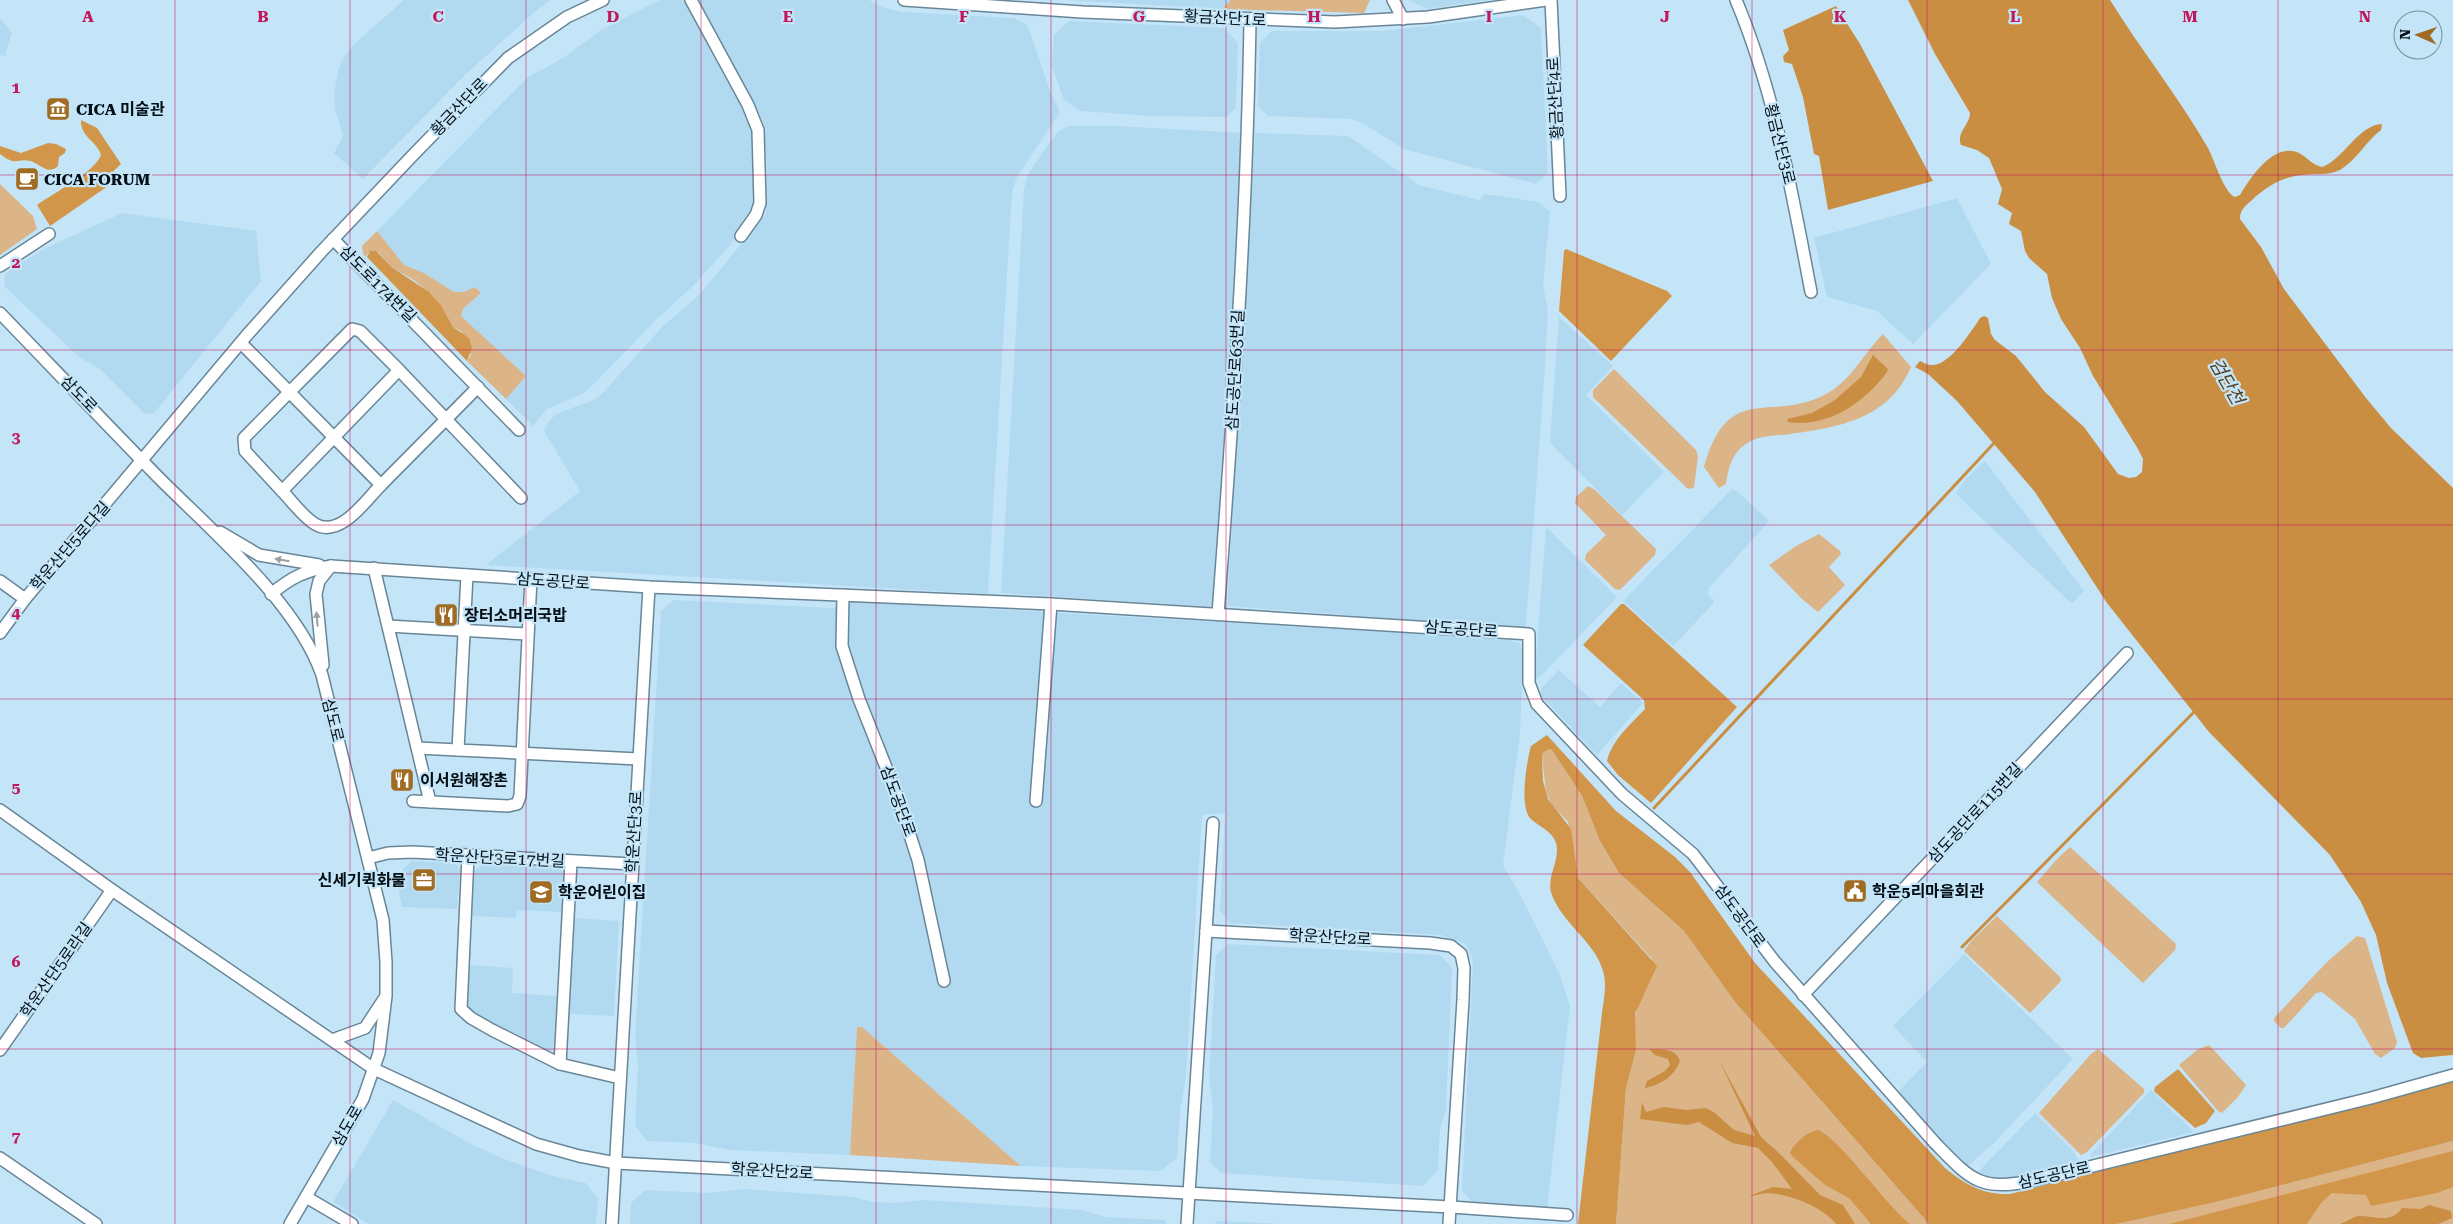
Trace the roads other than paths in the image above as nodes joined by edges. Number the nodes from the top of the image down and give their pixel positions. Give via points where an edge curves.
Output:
1 (603, 0) edge
2 (691, 0) edge
3 (904, 0) edge
4 (1393, 0) edge
5 (1546, 0) edge
6 (1551, 0) edge
7 (1736, 0) edge
8 (1042, 4) edge
9 (1250, 20) junction
10 (1403, 20) junction
11 (1560, 196) dead end
12 (50, 234) dead end
13 (741, 236) dead end
14 (333, 239) junction
15 (0, 266) edge
16 (1811, 292) dead end
17 (0, 313) edge
18 (240, 343) junction
19 (399, 370) junction
20 (478, 387) junction
21 (289, 392) junction
22 (445, 418) junction
23 (519, 430) dead end
24 (333, 437) junction
25 (143, 461) junction
26 (381, 485) junction
27 (282, 491) junction
28 (521, 498) dead end
29 (206, 523) junction
30 (331, 566) junction
31 (374, 568) junction
32 (467, 575) junction
33 (531, 579) junction
34 (0, 581) edge
35 (649, 587) junction
36 (272, 594) junction
37 (843, 595) junction
38 (25, 599) junction
39 (1051, 604) junction
40 (1218, 614) junction
41 (388, 626) junction
42 (464, 630) junction
43 (0, 633) edge
44 (527, 634) junction
45 (2127, 653) dead end
46 (329, 702) junction
47 (418, 748) junction
48 (458, 750) junction
49 (521, 754) junction
50 (638, 759) junction
51 (413, 801) dead end
52 (1036, 801) dead end
53 (430, 802) junction
54 (0, 810) edge
55 (1213, 823) dead end
56 (468, 856) junction
57 (368, 858) junction
58 (570, 862) junction
59 (632, 864) junction
60 (112, 890) junction
61 (1206, 931) junction
62 (944, 981) dead end
63 (1803, 995) junction
64 (386, 996) junction
65 (332, 1040) junction
66 (0, 1050) edge
67 (560, 1064) junction
68 (374, 1069) junction
69 (2453, 1075) edge
70 (620, 1078) junction
71 (0, 1158) edge
72 (616, 1163) junction
73 (1188, 1193) junction
74 (306, 1197) junction
75 (1451, 1207) junction
76 (1567, 1216) dead end
77 (96, 1224) edge
78 (290, 1224) edge
79 (352, 1224) edge
80 (612, 1224) edge
81 (1187, 1224) edge
82 (1449, 1224) edge

1 - 14 street, 황금산단로 via 567,17 508,58
2 - 13 street via 748,105 758,130 760,203 756,215
3 - 8 street, 황금산단1로
4 - 10 street
5 - 10 street, 황금산단1로
6 - 11 street, 황금산단4로
7 - 16 street, 황금산단3로 via 1760,66 1782,145
8 - 9 street, 황금산단1로
9 - 10 street, 황금산단1로
9 - 40 street, 삼도공단로63번길 via 1249,125 1234,406
12 - 15 street
14 - 18 street, 삼도로174번길
14 - 20 street, 삼도로174번길
17 - 25 street, 삼도로
18 - 21 street
18 - 25 street, 삼도로174번길
19 - 21 street via 360,331 352,328
19 - 22 street
19 - 24 street
20 - 22 street
20 - 23 street, 삼도로174번길
21 - 24 street
21 - 27 street via 243,442 245,451
22 - 26 street
22 - 28 street
24 - 26 street
24 - 27 street
25 - 29 street, 삼도로
25 - 38 street, 학운산단5로다길
26 - 27 street via 342,523 330,528 313,523
30 -> 29 street via 259,555
29 - 36 street, 삼도로
30 - 31 street, 삼도공단로
30 - 36 street, 삼도공단로 via 306,571
46 -> 30 street via 315,600 319,581
31 - 32 street, 삼도공단로
31 - 41 street
32 - 33 street, 삼도공단로
32 - 42 street
33 - 35 street, 삼도공단로
33 - 44 street
34 - 38 street
35 - 37 street, 삼도공단로
35 - 50 street, 학운산단3로
36 - 46 street, 삼도로 via 309,644
37 - 39 street, 삼도공단로
37 - 62 street, 삼도공단로 via 842,646 918,860
38 - 43 street, 학운산단5로다길
39 - 40 street, 삼도공단로
39 - 52 street
40 - 63 street, 삼도공단로 via 1529,634 1529,683 1537,704 1622,794 1693,854 1762,947
41 - 42 street
41 - 47 street
42 - 44 street
42 - 48 street
44 - 49 street
45 - 63 street, 삼도공단로115번길
46 - 57 street, 삼도로
47 - 48 street
47 - 53 street
48 - 49 street
49 - 50 street
49 - 53 street via 517,804
50 - 59 street, 학운산단3로
51 - 53 street
54 - 60 street, 학운산단2로
55 - 61 street
56 - 57 street, 학운산단3로17번길 via 399,852
56 - 58 street, 학운산단3로17번길
56 - 67 street via 462,1009 492,1030
57 - 64 street, 삼도로 via 382,920
58 - 59 street, 학운산단3로17번길
58 - 67 street
59 - 70 street, 학운산단3로
60 - 65 street, 학운산단2로
60 - 66 street, 학운산단5로라길
61 - 73 street
61 - 75 street, 학운산단2로 via 1430,943 1457,950 1463,960 1463,1000
63 - 69 street, 삼도공단로 via 1959,1168 1974,1179 1992,1185 2032,1181
64 - 65 street via 365,1028
64 - 68 street, 삼도로
65 - 68 street, 학운산단2로
67 - 70 street
68 - 72 street, 학운산단2로 via 536,1144
68 - 74 street, 삼도로 via 363,1099
70 - 72 street, 학운산단3로
71 - 77 street
72 - 73 street, 학운산단2로
72 - 80 street, 학운산단3로
73 - 75 street, 학운산단2로
73 - 81 street
74 - 78 street, 삼도로
74 - 79 street
75 - 76 street, 학운산단2로
75 - 82 street

